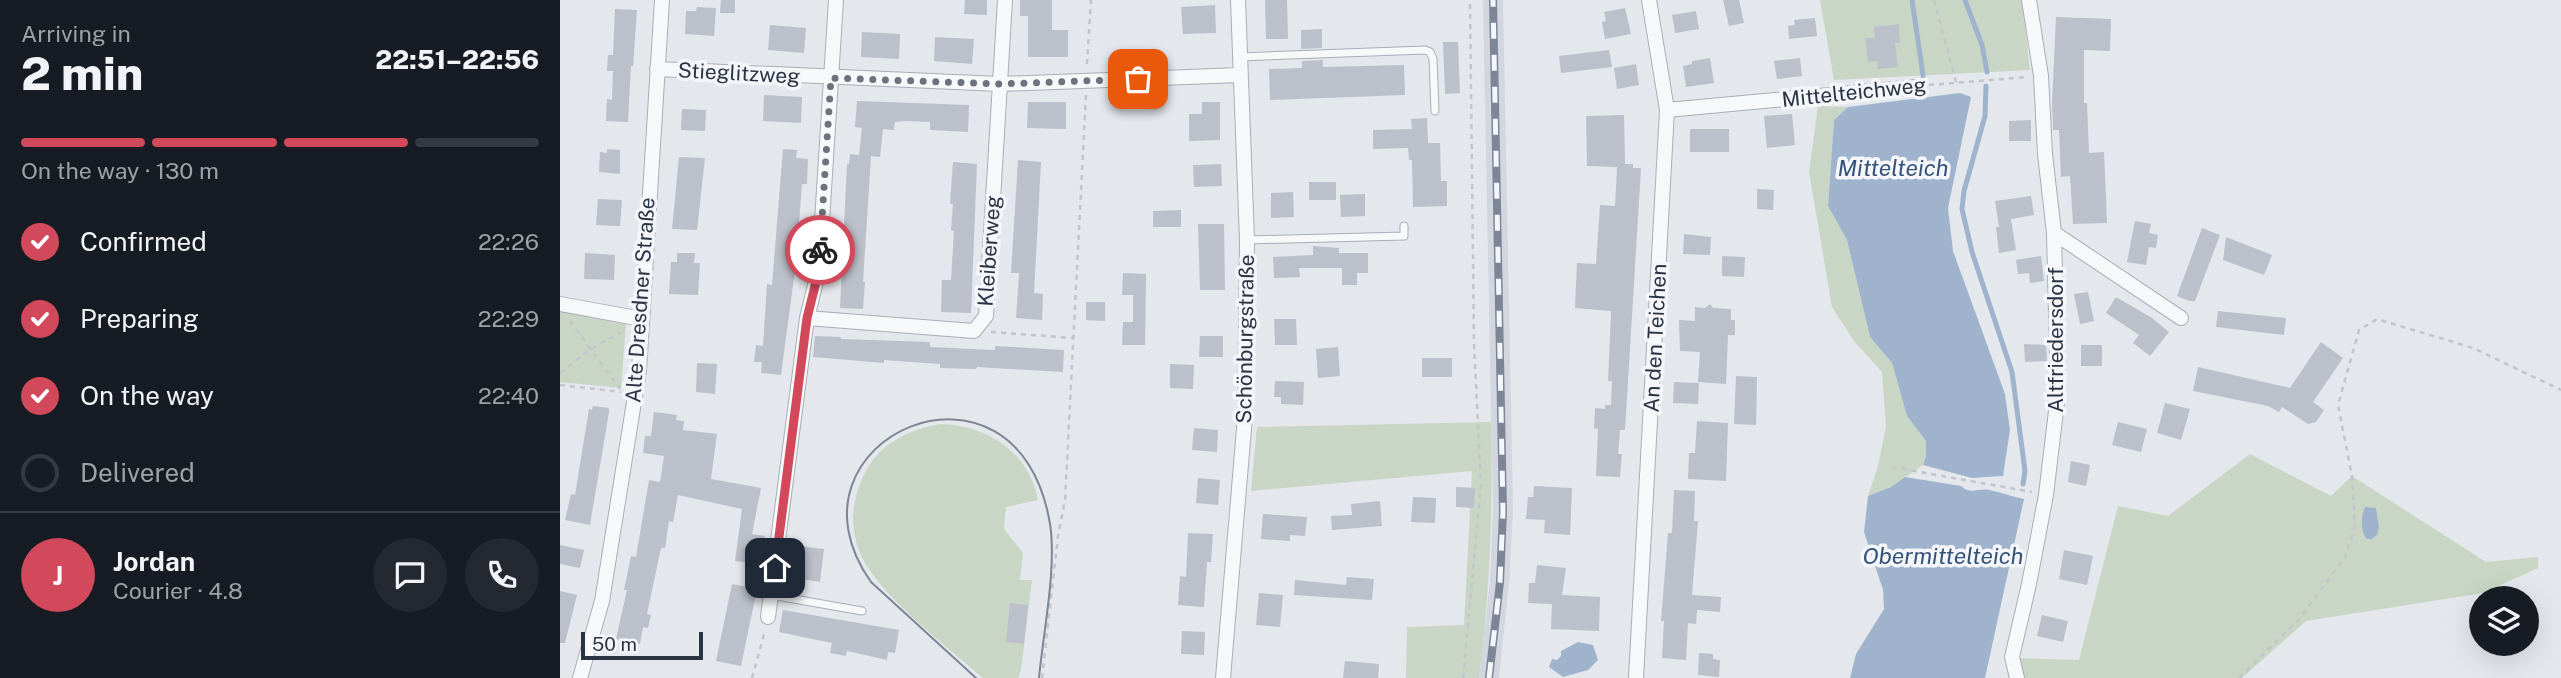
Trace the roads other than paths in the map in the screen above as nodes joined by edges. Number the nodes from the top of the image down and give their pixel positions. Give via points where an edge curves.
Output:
1 (662, 0) edge
2 (836, 0) edge
3 (1005, 0) edge
4 (1238, 0) edge
5 (1650, 0) edge
6 (2029, 0) edge
7 (1240, 57) junction
8 (657, 69) junction
9 (1240, 75) junction
10 (831, 78) junction
11 (1000, 84) junction
12 (1916, 87) road end
13 (1667, 110) junction
14 (1435, 111) dead end
15 (1404, 226) dead end
16 (2054, 233) junction
17 (1247, 240) junction
18 (564, 311) edge
19 (807, 318) junction
20 (2181, 318) dead end
21 (642, 320) junction
22 (771, 596) junction
23 (862, 611) dead end
24 (768, 617) road end
25 (580, 678) edge
26 (1223, 678) edge
27 (1636, 678) edge
28 (2017, 678) edge

1 - 8 street, Alte Dresdner Straße
2 - 10 street
3 - 11 street, Kleiberweg
4 - 7 street, Schönburgstraße
5 - 13 street, An den Teichen
6 - 16 street, Altfriedersdorf
7 - 9 street, Schönburgstraße
7 - 14 lane via 1425,50 1433,59
8 - 10 street, Stieglitzweg
8 - 21 street, Alte Dresdner Straße
9 - 11 street, Stieglitzweg
9 - 17 street, Schönburgstraße
10 - 11 street, Stieglitzweg
10 - 19 street via 819,270
11 - 19 street, Kleiberweg via 986,316 974,331
12 - 13 street, Mittelteichweg
13 - 27 street, An den Teichen
15 - 17 lane via 1404,236
16 - 20 street
16 - 28 street, Altfriedersdorf via 2058,394 2046,495 2012,657
17 - 26 street, Schönburgstraße via 1245,417
18 - 21 street
19 - 22 street
21 - 25 street, Alte Dresdner Straße via 639,371 602,601
22 - 23 lane
22 - 24 street

